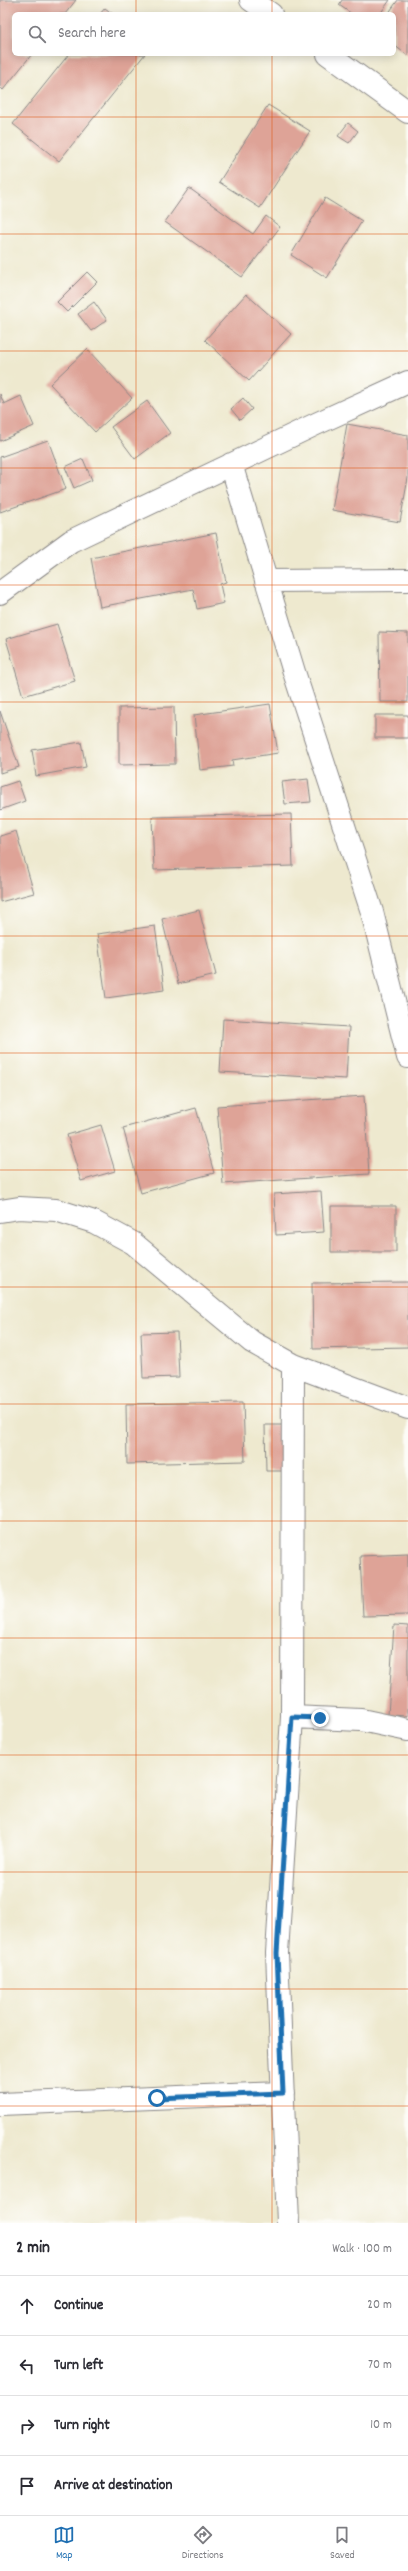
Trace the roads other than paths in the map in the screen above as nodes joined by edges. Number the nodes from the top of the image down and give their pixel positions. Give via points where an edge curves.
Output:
1 (251, 0) edge
2 (268, 12) edge
3 (331, 56) edge
4 (408, 112) edge
5 (408, 382) edge
6 (231, 464) junction
7 (408, 580) edge
8 (266, 581) junction
9 (0, 593) edge
10 (408, 1057) edge
11 (0, 1211) edge
12 (293, 1365) junction
13 (408, 1408) edge
14 (292, 1717) junction
15 (408, 1730) edge
16 (283, 2093) junction
17 (0, 2104) edge
18 (288, 2223) edge

1 - 2 street
3 - 4 street
5 - 6 street
6 - 8 street
6 - 9 street via 71,541
7 - 8 street
8 - 10 street via 372,912
11 - 12 street via 19,1208 56,1210 94,1222 127,1240 252,1342
12 - 13 street
12 - 14 street
14 - 15 street via 361,1720
14 - 16 street via 277,1953
16 - 17 street
16 - 18 street

